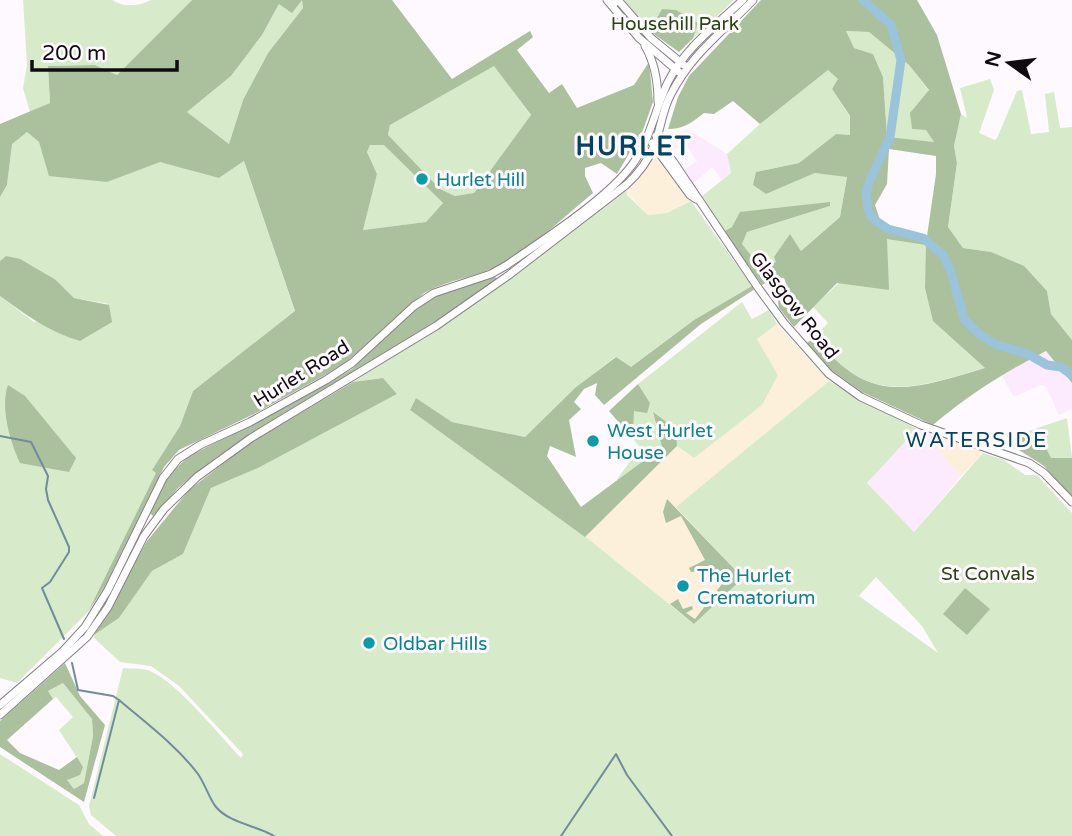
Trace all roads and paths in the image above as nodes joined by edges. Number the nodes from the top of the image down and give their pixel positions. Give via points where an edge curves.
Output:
1 (743, 0) edge
2 (753, 0) edge
3 (612, 2) edge
4 (639, 38) junction
5 (649, 42) junction
6 (682, 68) junction
7 (657, 106) junction
8 (648, 134) junction
9 (656, 141) junction
10 (1072, 502) edge
11 (0, 705) edge
12 (0, 715) edge

1 - 6 main road via 705,33
2 - 6 main road
3 - 4 main road
3 - 5 main road
4 - 5 main road
4 - 7 main road via 655,71
5 - 6 main road
6 - 7 main road, Hurlet Road
6 - 9 main road, Hurlet Road
7 - 8 main road, Hurlet Road
8 - 9 main road
8 - 11 main road, Hurlet Road via 617,182 507,265 435,293 326,380 178,459 163,478 92,618 62,652
9 - 10 main road, Glasgow Road via 784,323 842,385 921,425 1029,463
9 - 12 main road, Hurlet Road via 626,186 509,275 197,477 144,536 108,607 87,637

